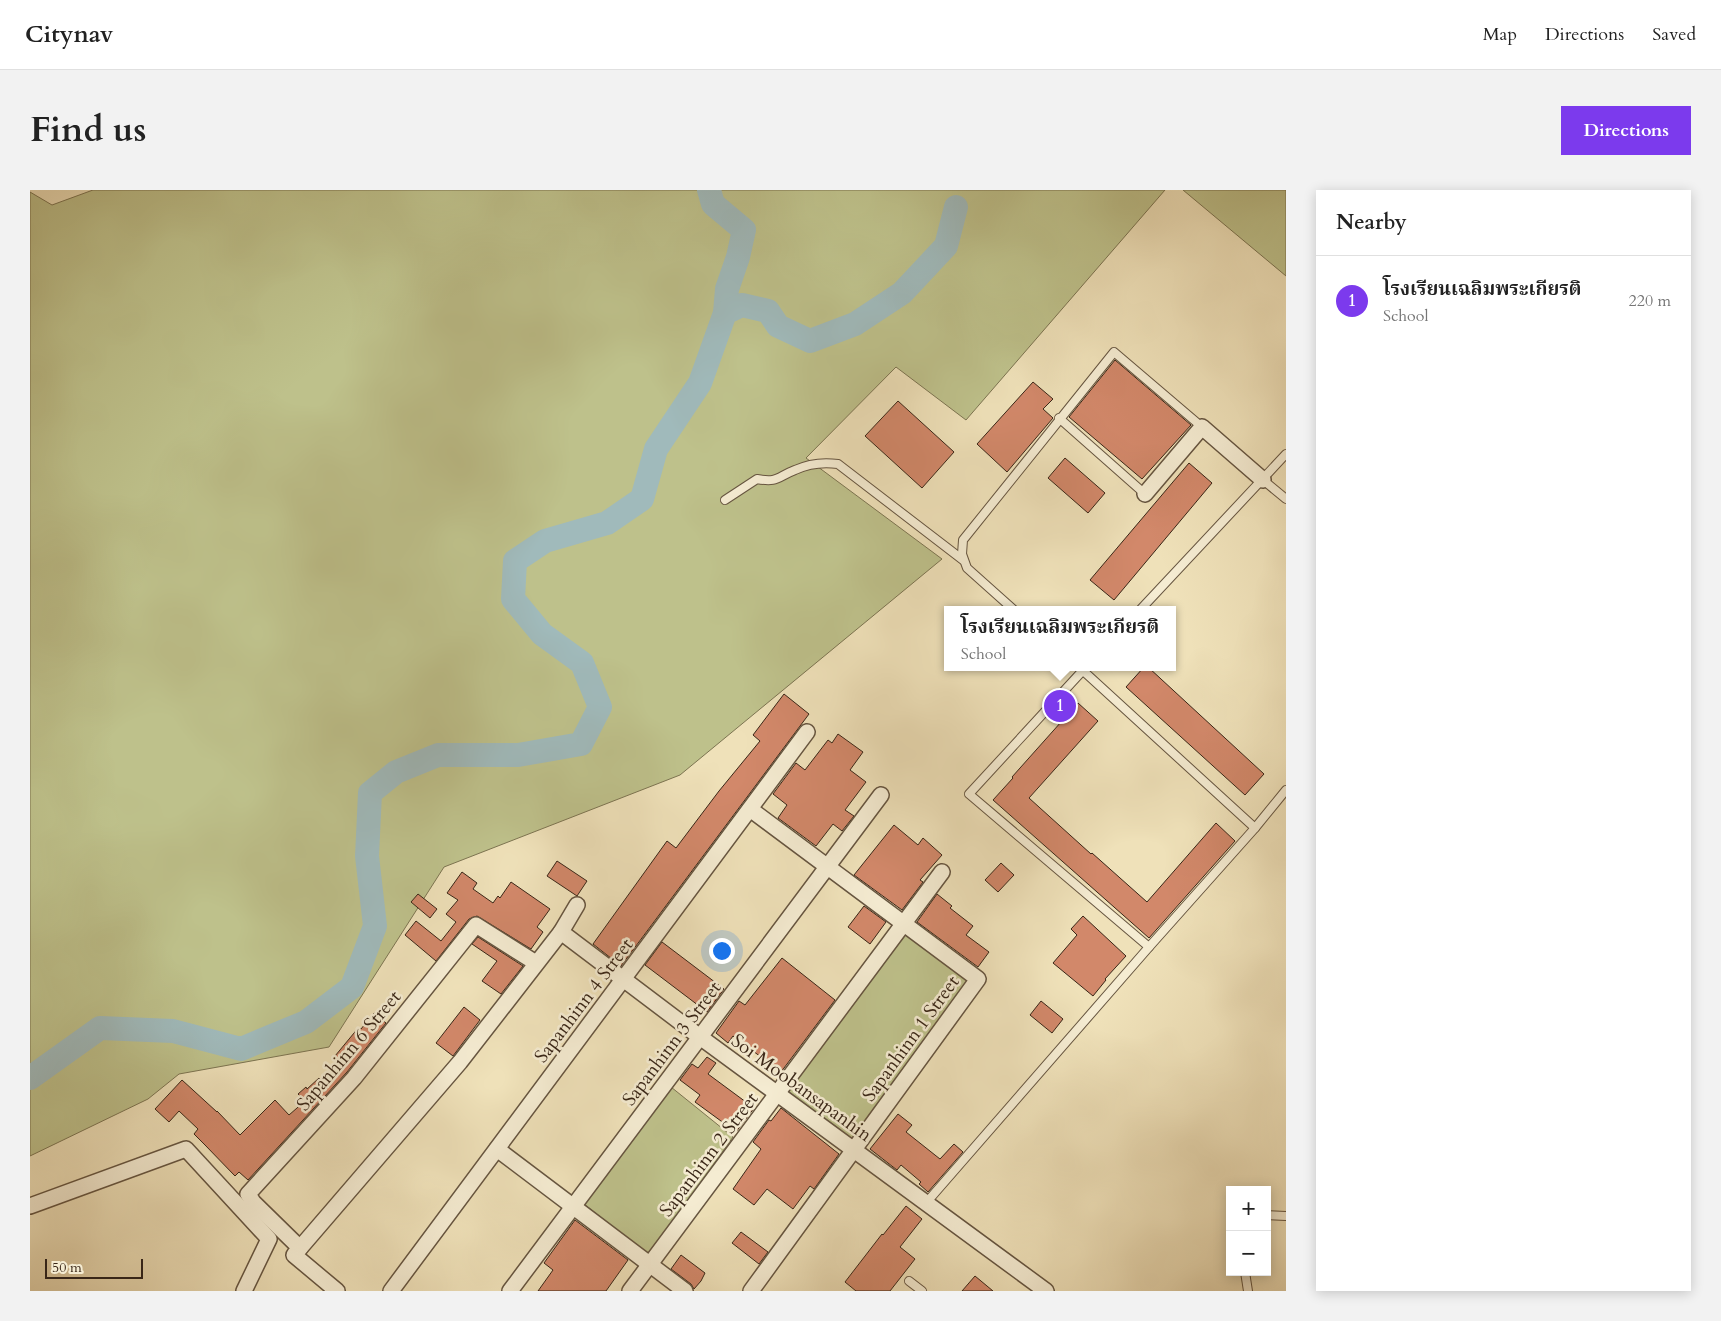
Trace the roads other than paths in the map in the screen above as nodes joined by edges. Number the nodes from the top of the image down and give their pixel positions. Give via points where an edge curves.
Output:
1 (1059, 418) junction
2 (1202, 427) junction
3 (1286, 454) edge
4 (1263, 480) junction
5 (1145, 494) joint
6 (1286, 499) edge
7 (725, 500) dead end
8 (965, 561) junction
9 (1010, 606) edge
10 (1144, 606) edge
11 (1080, 671) edge
12 (1086, 671) edge
13 (807, 732) dead end
14 (1286, 790) edge
15 (881, 795) dead end
16 (750, 808) junction
17 (1255, 828) junction
18 (827, 866) junction
19 (942, 872) dead end
20 (577, 904) dead end
21 (904, 924) junction
22 (561, 932) junction
23 (1149, 947) junction
24 (536, 964) junction
25 (624, 980) junction
26 (700, 1037) junction
27 (777, 1094) junction
28 (497, 1148) junction
29 (854, 1150) junction
30 (926, 1203) junction
31 (30, 1206) edge
32 (573, 1207) junction
33 (1271, 1215) edge
34 (1286, 1216) edge
35 (300, 1248) junction
36 (650, 1264) junction
37 (1246, 1276) edge
38 (909, 1281) dead end
39 (244, 1291) edge
40 (337, 1291) edge
41 (391, 1291) edge
42 (510, 1291) edge
43 (630, 1291) edge
44 (685, 1291) edge
45 (751, 1291) edge
46 (922, 1291) edge
47 (1046, 1291) edge
48 (1248, 1291) edge

1 - 2 lane via 1114,352
1 - 5 lane
1 - 8 lane via 963,540
2 - 4 street
2 - 5 street
3 - 4 lane
4 - 6 lane
4 - 10 lane
7 - 8 lane via 757,479 771,482 795,469 826,462 838,464
8 - 9 lane via 967,568
11 - 23 lane via 969,794
12 - 17 lane
13 - 16 street, Sapanhinn 4 Street
14 - 17 lane
15 - 18 street, Sapanhinn 3 Street
16 - 18 street
16 - 25 street, Sapanhinn 4 Street
17 - 23 lane
18 - 21 street
18 - 26 street, Sapanhinn 3 Street
19 - 21 street, Sapanhinn 2 Street
20 - 22 street
21 - 27 street, Sapanhinn 2 Street
21 - 29 street, Sapanhinn 1 Street via 978,979
22 - 24 street
22 - 25 street, Soi Moobansapanhin
23 - 30 lane
24 - 35 street via 460,1062
24 - 35 street, Sapanhinn 6 Street via 476,925 354,1078 248,1194
25 - 26 street, Soi Moobansapanhin
25 - 28 street, Sapanhinn 4 Street
26 - 27 street, Soi Moobansapanhin
26 - 32 street, Sapanhinn 3 Street
27 - 29 street, Soi Moobansapanhin
27 - 36 street, Sapanhinn 2 Street
28 - 32 street
28 - 41 street, Sapanhinn 4 Street
29 - 30 street, Soi Moobansapanhin
29 - 45 street, Sapanhinn 1 Street
30 - 47 street, Soi Moobansapanhin
31 - 39 street via 186,1149 269,1239
32 - 36 street
32 - 42 street, Sapanhinn 3 Street
33 - 34 lane
35 - 40 street via 294,1255
36 - 43 street, Sapanhinn 2 Street
36 - 44 street
37 - 48 lane
38 - 46 lane

